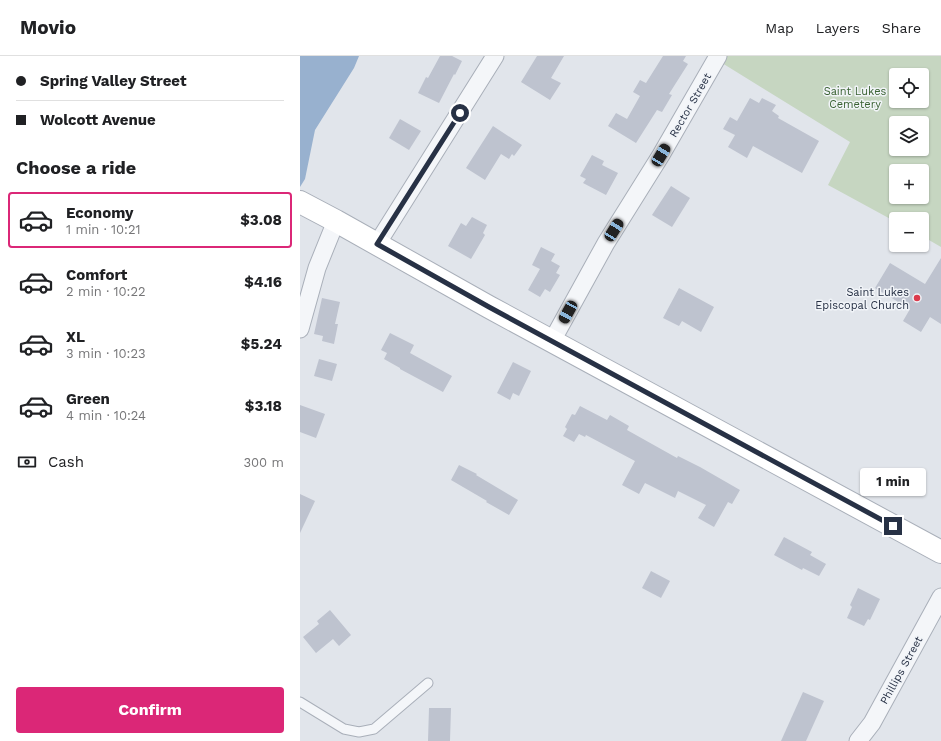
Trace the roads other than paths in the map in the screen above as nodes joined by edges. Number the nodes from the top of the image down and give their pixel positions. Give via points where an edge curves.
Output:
1 (495, 56) edge
2 (718, 56) edge
3 (300, 202) edge
4 (331, 218) junction
5 (377, 244) junction
6 (300, 329) edge
7 (552, 341) junction
8 (941, 552) edge
9 (941, 597) edge
10 (428, 683) dead end
11 (300, 702) edge
12 (858, 741) edge

1 - 5 street
2 - 7 street, Rector Street via 606,243
3 - 4 main road
4 - 5 main road
4 - 6 street
5 - 7 main road
7 - 8 main road
9 - 12 street, Phillips Street via 872,723
10 - 11 lane via 374,729 359,732 344,729

